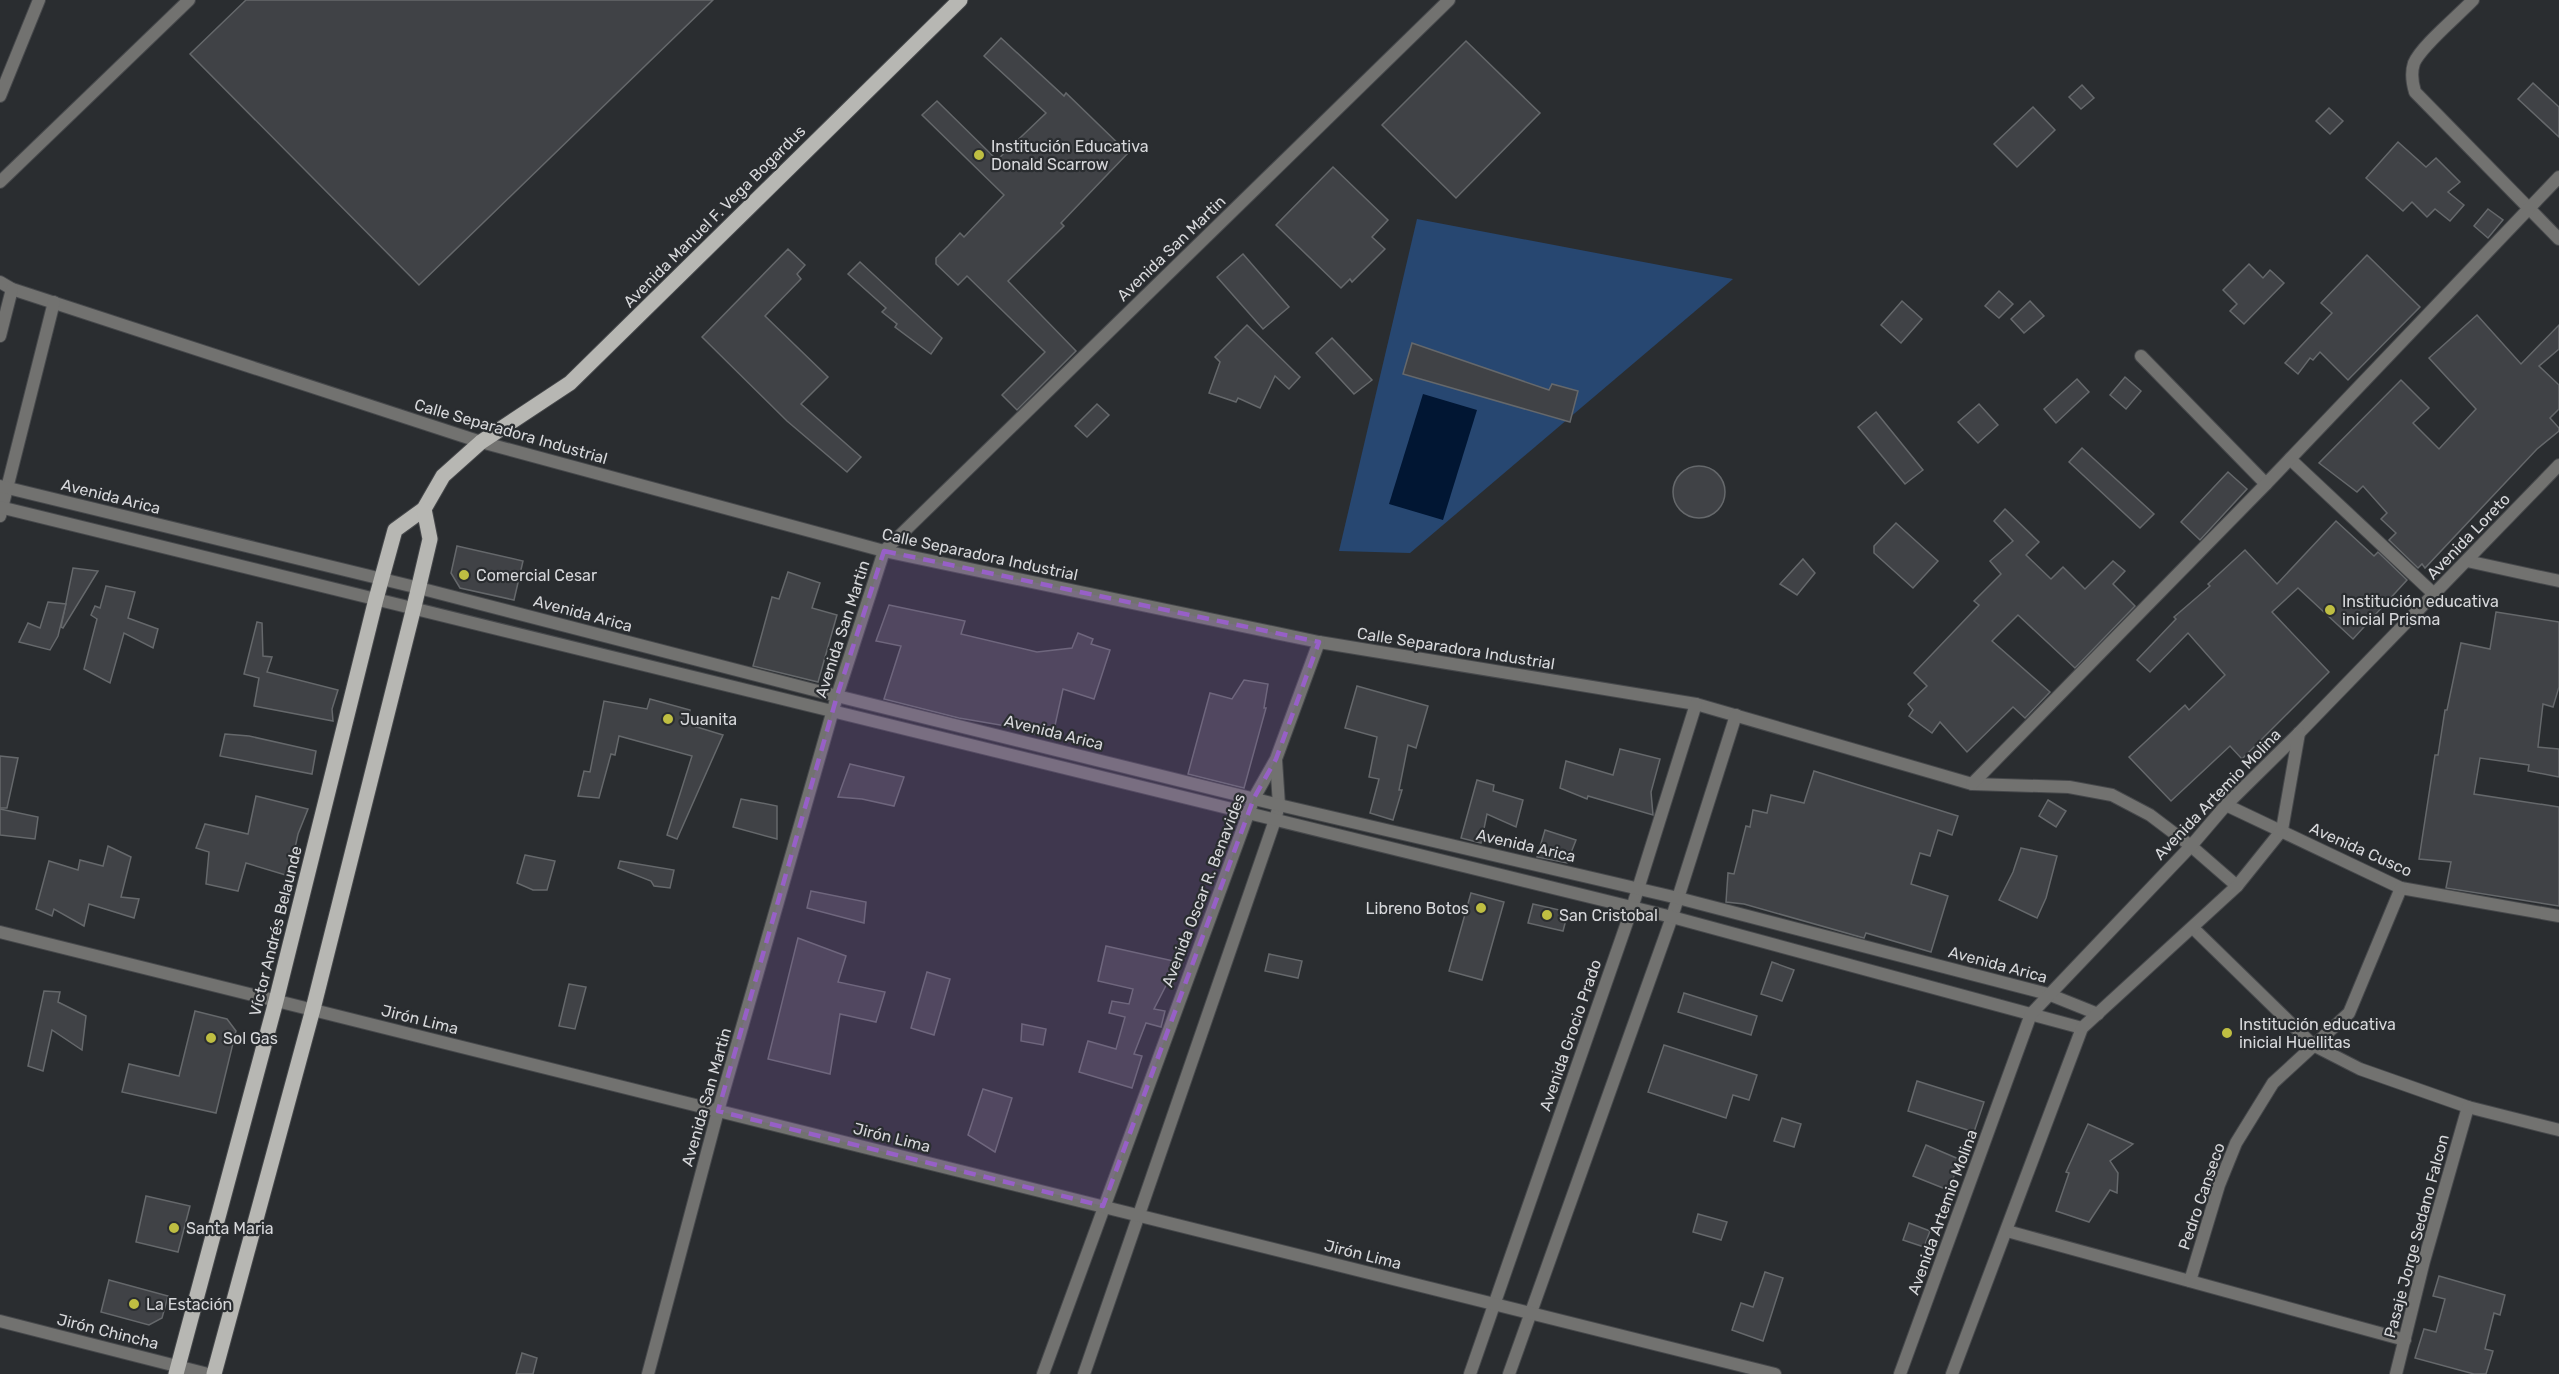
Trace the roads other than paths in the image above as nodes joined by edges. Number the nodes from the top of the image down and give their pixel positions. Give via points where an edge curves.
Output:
1 (39, 0) edge
2 (189, 0) edge
3 (960, 0) edge
4 (1449, 0) edge
5 (2473, 0) edge
6 (1, 92) edge
7 (2559, 177) edge
8 (0, 182) edge
9 (2529, 209) junction
10 (2559, 240) edge
11 (0, 282) edge
12 (12, 288) junction
13 (54, 302) junction
14 (0, 336) edge
15 (2141, 356) dead end
16 (481, 442) junction
17 (2290, 459) junction
18 (2559, 465) edge
19 (2266, 484) junction
20 (4, 487) edge
21 (424, 508) junction
22 (1, 510) edge
23 (884, 551) junction
24 (2467, 561) junction
25 (381, 579) junction
26 (2559, 581) edge
27 (419, 588) junction
28 (2435, 595) junction
29 (376, 599) junction
30 (414, 607) junction
31 (1319, 642) junction
32 (837, 696) junction
33 (1696, 704) junction
34 (833, 710) junction
35 (1736, 715) junction
36 (2299, 733) junction
37 (1276, 759) junction
38 (1972, 784) junction
39 (1254, 798) junction
40 (1279, 805) junction
41 (2226, 805) junction
42 (1248, 813) junction
43 (1275, 820) junction
44 (2282, 830) junction
45 (2191, 846) junction
46 (2237, 886) junction
47 (1638, 888) junction
48 (2401, 888) junction
49 (1678, 898) junction
50 (1632, 908) junction
51 (2559, 916) edge
52 (1672, 917) junction
53 (2193, 927) junction
54 (0, 932) edge
55 (2048, 994) junction
56 (276, 1000) junction
57 (313, 1010) junction
58 (2031, 1014) junction
59 (2098, 1014) junction
60 (2082, 1028) junction
61 (2313, 1045) junction
62 (2468, 1107) junction
63 (718, 1111) junction
64 (2559, 1130) edge
65 (1103, 1206) junction
66 (1140, 1216) junction
67 (2007, 1231) junction
68 (2190, 1281) junction
69 (1495, 1304) junction
70 (1530, 1313) junction
71 (0, 1321) edge
72 (2405, 1340) junction
73 (177, 1370) edge
74 (208, 1374) edge
75 (214, 1374) edge
76 (648, 1374) edge
77 (1043, 1374) edge
78 (1084, 1374) edge
79 (1470, 1374) edge
80 (1509, 1374) edge
81 (1775, 1374) edge
82 (1900, 1374) edge
83 (1952, 1374) edge
84 (2396, 1374) edge

1 - 6 street
2 - 8 street
3 - 16 main road, Avenida Manuel F. Vega Bogardus via 570,383
4 - 23 street, Avenida San Martin
5 - 9 street via 2414,63 2415,92
7 - 9 street
9 - 10 street
9 - 17 street
11 - 12 street, Calle Separadora Industrial
12 - 13 street, Calle Separadora Industrial
12 - 14 street
13 - 16 street, Calle Separadora Industrial
13 - 20 street
15 - 19 street
16 - 21 main road, Víctor Andrés Belaunde via 443,476
16 - 23 street, Calle Separadora Industrial
17 - 19 street
17 - 28 street
18 - 24 street, Avenida Loreto
19 - 38 street
20 - 22 street
20 - 25 street, Avenida Arica
21 - 25 main road, Víctor Andrés Belaunde via 395,530
21 - 27 main road via 430,539
22 - 29 street, Avenida Arica
23 - 31 street, Calle Separadora Industrial
23 - 32 street, Avenida San Martin
24 - 26 street
24 - 28 street, Avenida Loreto
25 - 27 street, Avenida Arica
25 - 29 main road, Víctor Andrés Belaunde
27 - 30 main road
27 - 32 street, Avenida Arica
28 - 36 street, Avenida Loreto
29 - 30 street, Avenida Arica
29 - 56 main road, Víctor Andrés Belaunde
30 - 34 street, Avenida Arica
30 - 57 main road
31 - 33 street, Calle Separadora Industrial
31 - 37 street
32 - 34 street, Avenida San Martin
32 - 39 street, Avenida Arica
33 - 35 street, Calle Separadora Industrial
33 - 47 street, Avenida Grocio Prado
34 - 42 street, Avenida Arica
34 - 63 street, Avenida San Martin
35 - 38 street, Calle Separadora Industrial
35 - 49 street
36 - 41 street, Avenida Artemio Molina
36 - 44 street, Avenida Artemio Molina
37 - 39 street, Avenida Oscar R. Benavides
37 - 40 street
38 - 45 street, Calle Separadora Industrial via 2069,787 2112,795 2150,815
39 - 40 street, Avenida Arica
39 - 42 street, Avenida Oscar R. Benavides
40 - 43 street
40 - 47 street, Avenida Arica
41 - 44 street, Avenida Cusco
41 - 45 street, Avenida Artemio Molina
42 - 43 street, Avenida Arica
42 - 65 street, Avenida Oscar R. Benavides
43 - 50 street, Avenida Arica
43 - 66 street
44 - 46 street, Avenida Artemio Molina
44 - 48 street, Avenida Cusco
45 - 46 street, Calle Separadora Industrial
45 - 55 street, Avenida Artemio Molina
46 - 53 street, Avenida Artemio Molina
47 - 49 street, Avenida Arica
47 - 50 street, Avenida Grocio Prado
48 - 51 street, Avenida Cusco
48 - 61 street, Pedro Canseco via 2349,1013
49 - 52 street
49 - 55 street, Avenida Arica
50 - 52 street, Avenida Arica
50 - 69 street, Avenida Grocio Prado
52 - 58 street, Avenida Arica
52 - 70 street
53 - 59 street, Avenida Artemio Molina
53 - 61 street
54 - 56 street, Jirón Lima
55 - 58 street, Avenida Artemio Molina
55 - 59 street, Avenida Arica
56 - 57 street, Jirón Lima
56 - 73 main road, Víctor Andrés Belaunde
57 - 63 street, Jirón Lima
57 - 75 main road
58 - 60 street, Avenida Arica
58 - 82 street, Avenida Artemio Molina
59 - 60 street, Avenida Artemio Molina
60 - 67 street, Avenida Artemio Molina
61 - 62 street via 2360,1069
61 - 68 street, Pedro Canseco via 2273,1083 2236,1143
62 - 64 street
62 - 72 street, Pasaje Jorge Sedano Falcon
63 - 65 street, Jirón Lima
63 - 76 street, Avenida San Martin
65 - 66 street, Jirón Lima
65 - 77 street, Avenida Oscar R. Benavides
66 - 69 street, Jirón Lima
66 - 78 street
67 - 68 street
67 - 83 street, Avenida Artemio Molina
68 - 72 street
69 - 70 street, Jirón Lima
69 - 79 street, Avenida Grocio Prado
70 - 80 street
70 - 81 street, Jirón Lima
71 - 73 street, Jirón Chincha
72 - 84 street, Pasaje Jorge Sedano Falcon
73 - 74 street, Jirón Chincha

